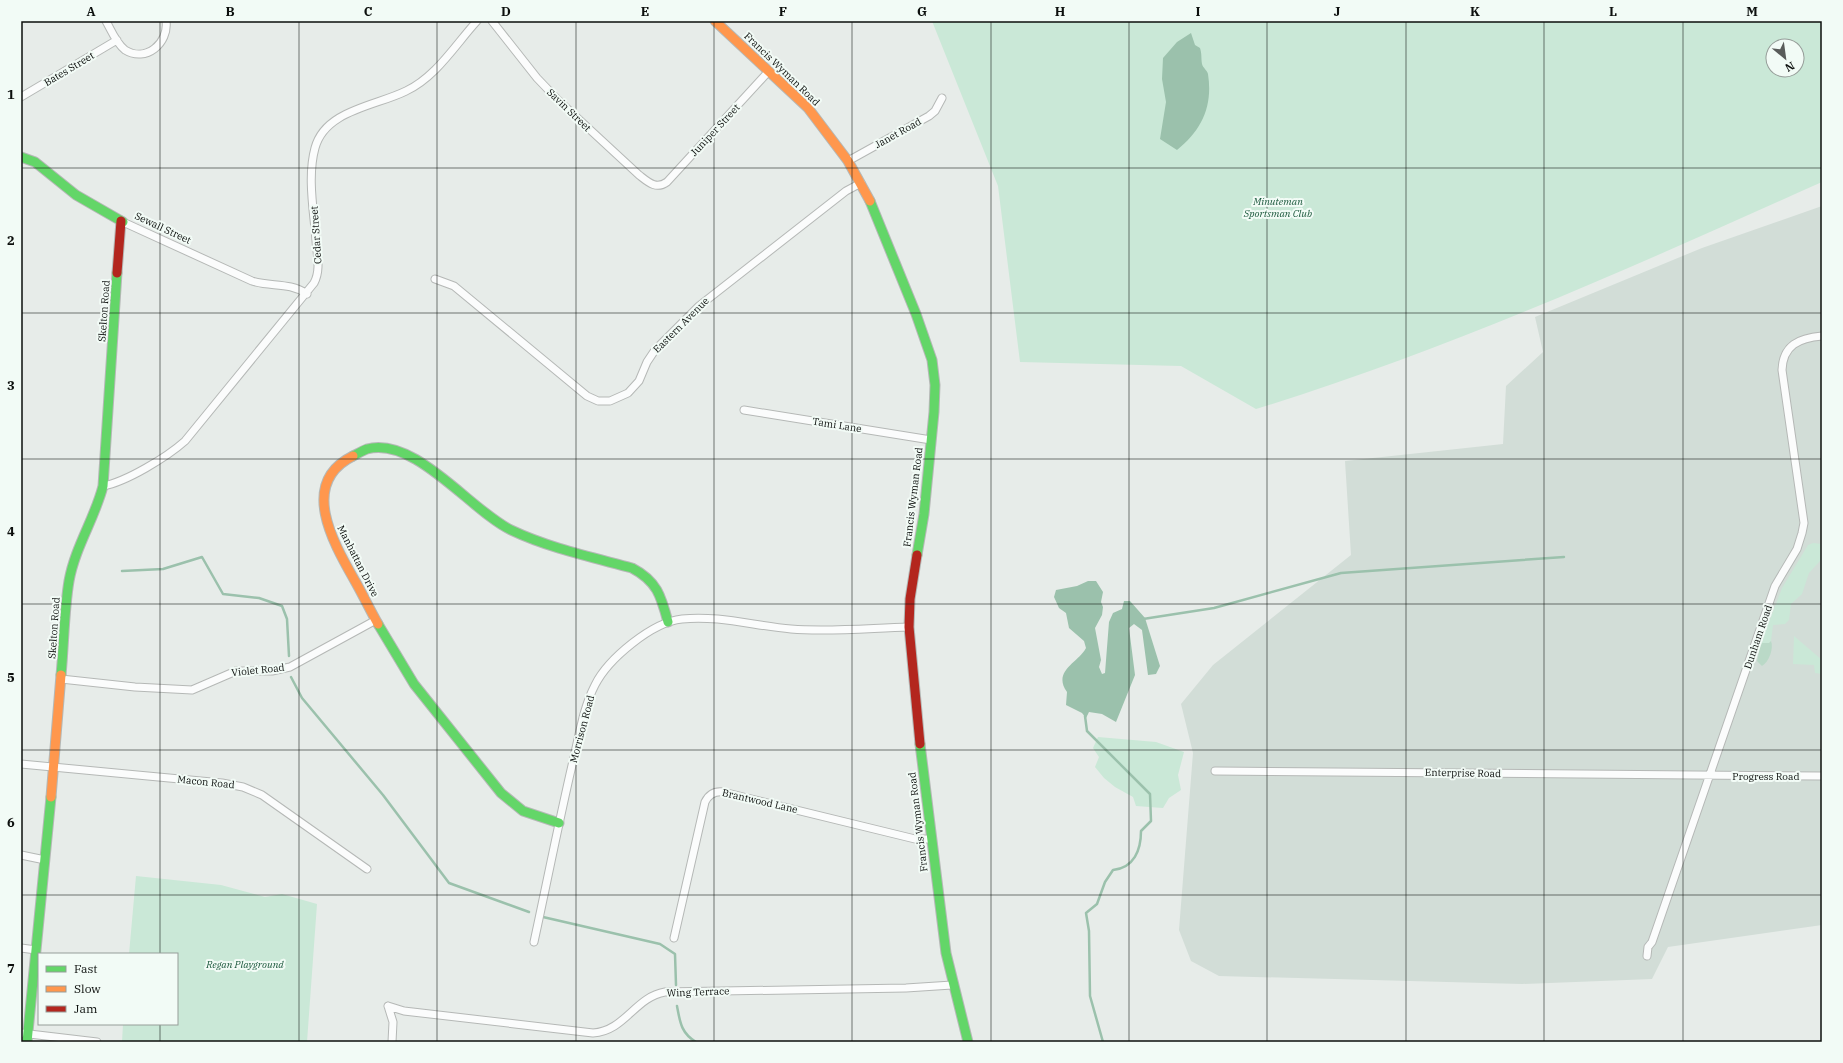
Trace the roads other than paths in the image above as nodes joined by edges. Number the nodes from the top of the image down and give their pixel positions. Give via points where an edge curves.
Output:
1 (106, 21) edge
2 (166, 21) edge
3 (477, 21) edge
4 (492, 21) edge
5 (715, 21) edge
6 (117, 40) junction
7 (769, 71) junction
8 (21, 97) edge
9 (942, 98) dead end
10 (21, 157) edge
11 (848, 161) junction
12 (861, 183) junction
13 (658, 186) joint
14 (122, 221) junction
15 (435, 279) dead end
16 (307, 294) junction
17 (1822, 336) edge
18 (744, 410) dead end
19 (931, 440) junction
20 (103, 486) junction
21 (376, 620) junction
22 (668, 622) junction
23 (909, 626) junction
24 (61, 679) junction
25 (21, 764) edge
26 (53, 767) junction
27 (1216, 771) dead end
28 (1710, 776) junction
29 (1822, 776) edge
30 (559, 823) junction
31 (931, 839) junction
32 (21, 855) edge
33 (45, 860) junction
34 (367, 869) dead end
35 (674, 938) dead end
36 (534, 942) dead end
37 (21, 948) edge
38 (36, 950) junction
39 (1647, 956) dead end
40 (952, 985) junction
41 (25, 1036) edge
42 (97, 1042) edge
43 (392, 1042) edge
44 (968, 1042) edge

1 - 6 street
2 - 6 street via 164,39 159,46 147,53 130,52
3 - 16 street, Cedar Street via 437,68 416,86 346,115 327,126 322,132 314,148 312,165 318,271
4 - 13 street, Savin Street via 537,78 559,101 639,175 652,185
5 - 7 street, Francis Wyman Road
6 - 8 street, Bates Street
7 - 11 street, Francis Wyman Road via 808,108
7 - 13 street, Juniper Street via 667,182
9 - 11 street, Janet Road via 930,116
10 - 14 street, Sewall Street via 35,162 76,195
11 - 12 street, Francis Wyman Road
12 - 15 street, Eastern Avenue via 846,191 703,301 656,350 633,389 616,400 598,401 586,396 452,285
12 - 19 street, Francis Wyman Road via 929,352 935,392
14 - 16 street, Sewall Street via 252,281 268,285 295,286
14 - 20 street, Skelton Road
16 - 20 street, Cedar Street via 185,441 120,482
17 - 28 street, Dunham Road via 1804,339 1794,344 1783,358 1782,370 1803,509 1802,533 1775,586
18 - 19 street, Tami Lane
19 - 23 street, Francis Wyman Road via 922,527 910,599
20 - 24 street, Skelton Road via 69,580
21 - 22 street, Manhattan Drive via 335,544 325,516 324,498 329,479 342,463 360,451 380,448 395,449 415,459 438,474 493,520 512,530 554,546 632,568 643,574 653,581 659,591
21 - 24 street, Violet Road via 290,667 272,671 236,671 192,690
21 - 30 street, Manhattan Drive via 396,656 428,703 501,793 518,809
22 - 23 street, Morrison Road via 690,618 715,619 790,629 826,630
22 - 30 street, Morrison Road via 627,648 597,681 582,725
23 - 31 street, Francis Wyman Road via 915,706
24 - 26 street, Skelton Road
25 - 26 street, Macon Road
26 - 33 street, Skelton Road
26 - 34 street, Macon Road via 243,787 278,805
27 - 28 street, Enterprise Road
28 - 29 street, Progress Road
28 - 39 street, Dunham Road via 1652,942 1648,947
30 - 36 street, Morrison Road
31 - 35 street, Brantwood Lane via 915,839 715,792 706,802
31 - 40 street, Francis Wyman Road
32 - 33 street
33 - 38 street, Skelton Road
37 - 38 street
38 - 41 street, Skelton Road
40 - 43 street, Wing Terrace via 665,992 652,996 614,1028 593,1034 404,1011 388,1006 393,1022
40 - 44 street, Francis Wyman Road
41 - 42 street

